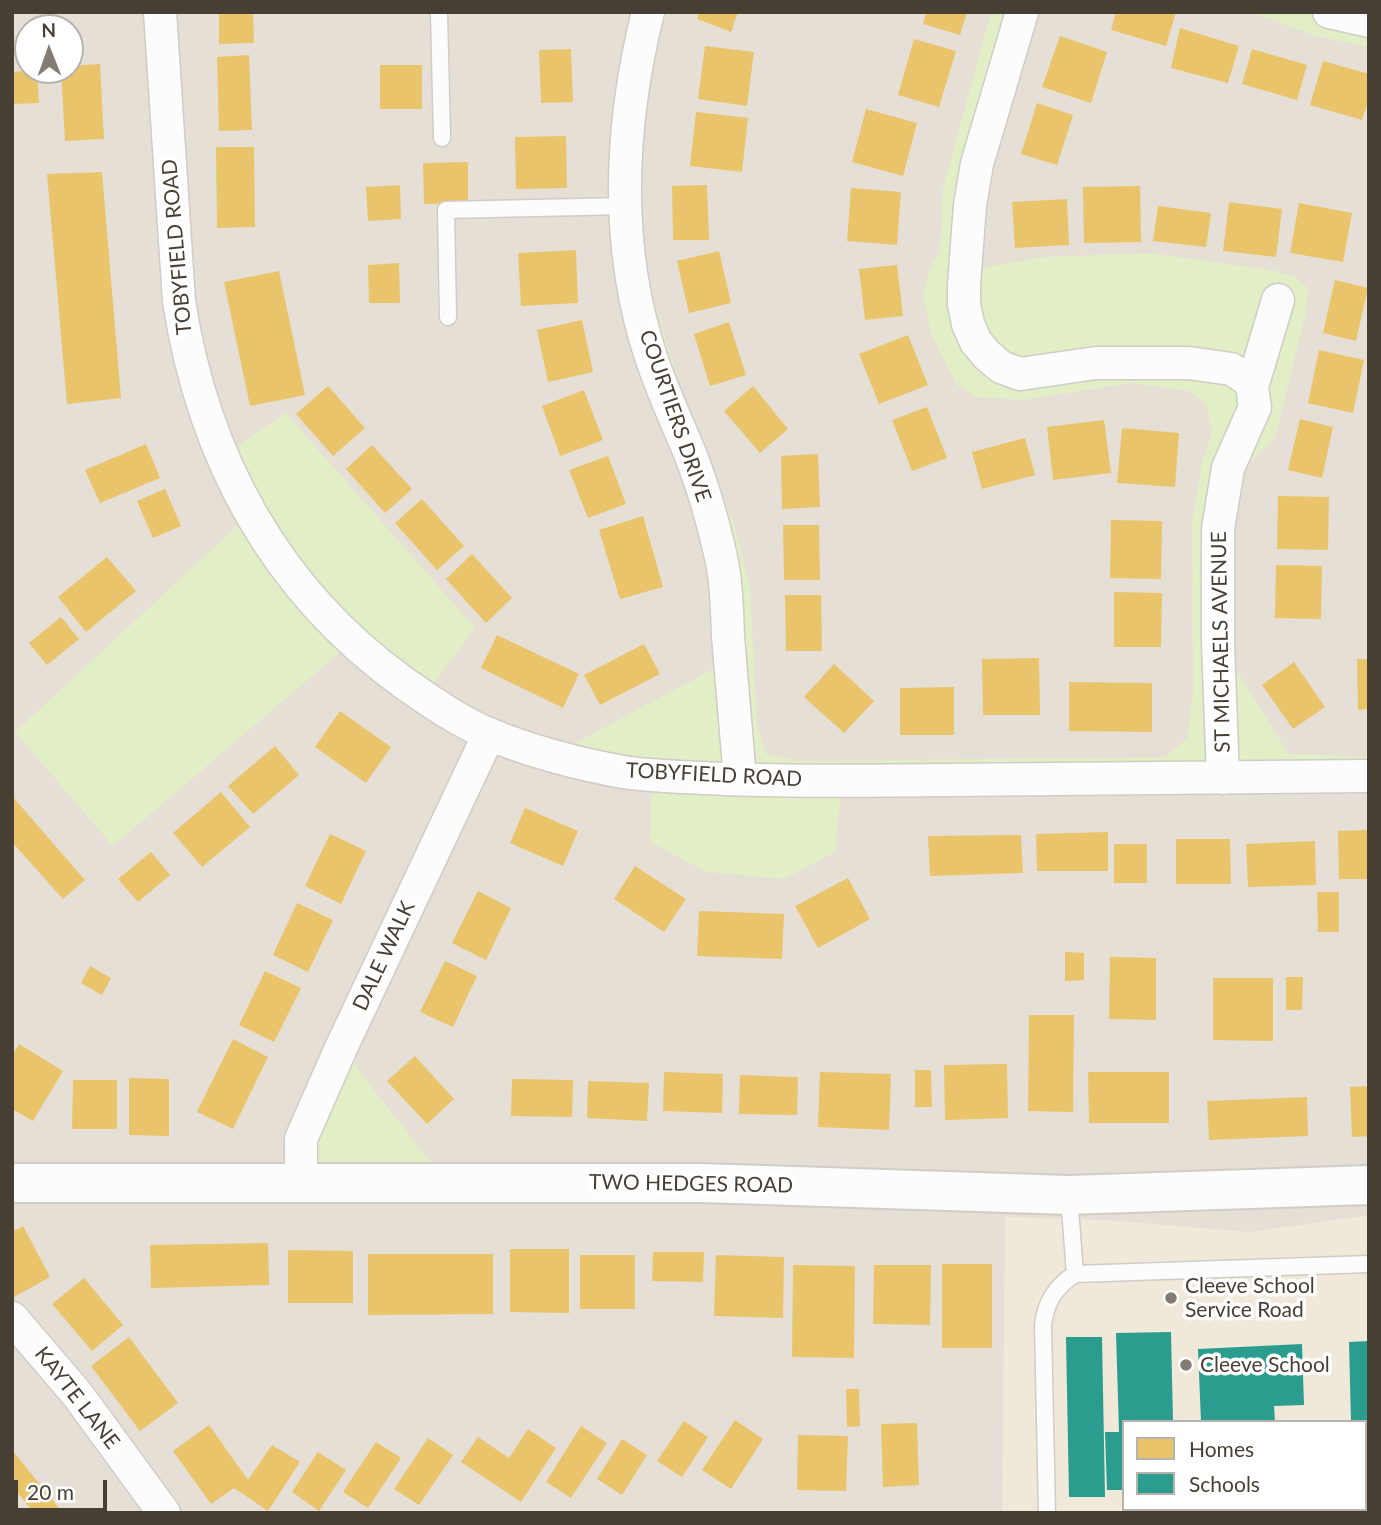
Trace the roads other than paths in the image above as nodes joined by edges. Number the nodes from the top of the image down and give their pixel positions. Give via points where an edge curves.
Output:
1 (160, 12) edge
2 (439, 12) edge
3 (649, 12) edge
4 (1022, 12) edge
5 (1329, 12) edge
6 (1369, 21) edge
7 (443, 138) dead end
8 (625, 206) junction
9 (1278, 300) dead end
10 (448, 317) dead end
11 (1252, 387) junction
12 (489, 734) junction
13 (1369, 776) edge
14 (740, 779) junction
15 (1223, 779) junction
16 (301, 1182) junction
17 (12, 1183) edge
18 (1369, 1185) edge
19 (1069, 1195) junction
20 (1369, 1264) edge
21 (1074, 1274) junction
22 (12, 1318) edge
23 (164, 1513) edge
24 (1047, 1513) edge

1 - 12 street, TOBYFIELD ROAD via 179,301 194,381 234,486 270,545 321,610 387,671
2 - 7 lane
3 - 8 street, COURTIERS DRIVE via 629,106
4 - 11 street via 977,164 970,205 964,304 976,342 1001,367 1020,374 1096,362 1189,363 1231,369
5 - 6 street
8 - 10 lane via 446,210
8 - 14 street, COURTIERS DRIVE via 635,291 650,354 707,504 723,565
9 - 11 street, ST MICHAELS AVENUE
11 - 15 street, ST MICHAELS AVENUE via 1255,407 1228,468 1218,529
12 - 14 street, TOBYFIELD ROAD via 623,772
12 - 16 street, DALE WALK via 301,1139
13 - 15 street, TOBYFIELD ROAD
14 - 15 street, TOBYFIELD ROAD
16 - 17 street, TWO HEDGES ROAD
16 - 19 street, TWO HEDGES ROAD via 702,1183
18 - 19 street, TWO HEDGES ROAD
19 - 21 lane
20 - 21 lane
21 - 24 lane via 1050,1299 1044,1325
22 - 23 street, KAYTE LANE via 77,1394

